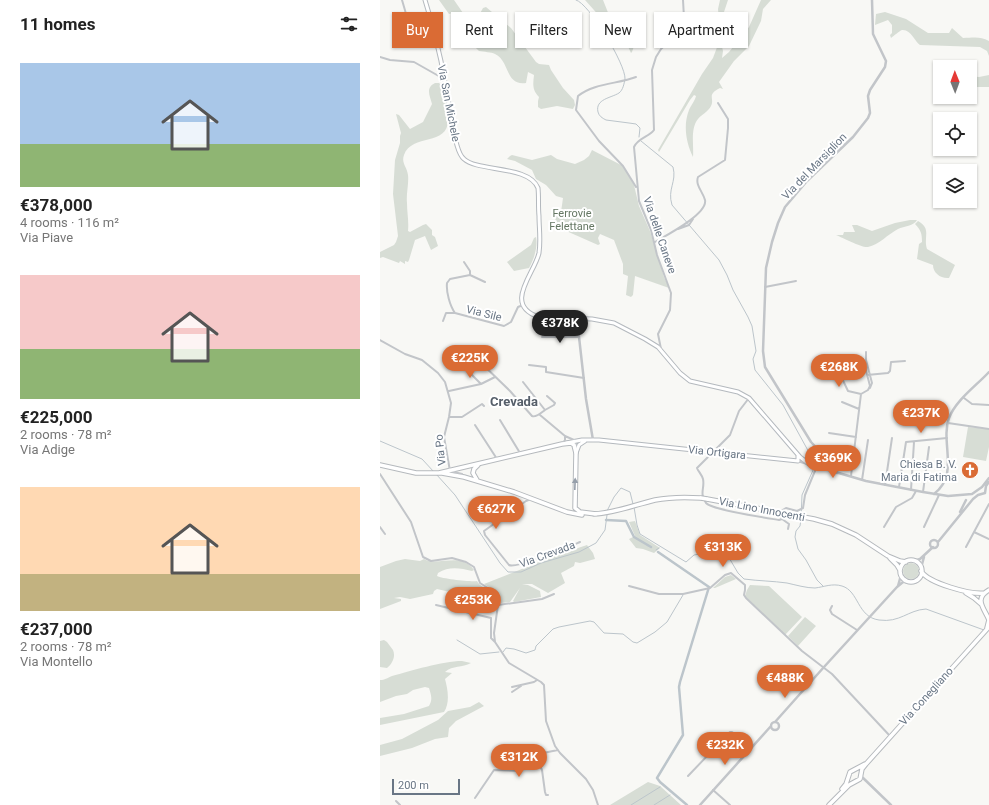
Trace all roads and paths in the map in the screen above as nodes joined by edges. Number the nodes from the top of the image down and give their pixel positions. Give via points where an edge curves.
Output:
1 (402, 0) edge
2 (425, 0) edge
3 (683, 0) edge
4 (872, 0) edge
5 (406, 12) edge
6 (429, 12) edge
7 (437, 48) edge
8 (380, 57) edge
9 (636, 77) dead end
10 (444, 80) junction
11 (718, 103) dead end
12 (637, 188) junction
13 (693, 218) junction
14 (677, 229) junction
15 (654, 242) junction
16 (464, 262) dead end
17 (470, 275) junction
18 (796, 281) dead end
19 (485, 282) dead end
20 (765, 287) junction
21 (524, 305) junction
22 (455, 313) junction
23 (577, 319) junction
24 (444, 321) dead end
25 (542, 337) dead end
26 (579, 337) junction
27 (380, 340) edge
28 (661, 350) junction
29 (866, 352) dead end
30 (841, 360) dead end
31 (863, 360) dead end
32 (905, 361) dead end
33 (529, 365) dead end
34 (452, 367) dead end
35 (467, 370) dead end
36 (989, 372) edge
37 (868, 375) junction
38 (495, 377) junction
39 (584, 378) junction
40 (523, 382) dead end
41 (481, 384) junction
42 (449, 391) junction
43 (861, 394) junction
44 (547, 396) dead end
45 (749, 398) junction
46 (964, 398) junction
47 (842, 402) dead end
48 (989, 405) edge
49 (484, 406) dead end
50 (860, 409) junction
51 (545, 410) junction
52 (540, 414) junction
53 (450, 417) junction
54 (500, 420) dead end
55 (948, 423) junction
56 (475, 425) dead end
57 (989, 429) edge
58 (829, 433) dead end
59 (565, 436) junction
60 (856, 437) junction
61 (892, 438) dead end
62 (947, 438) junction
63 (574, 440) junction
64 (590, 440) junction
65 (868, 440) dead end
66 (914, 442) junction
67 (562, 444) junction
68 (929, 447) dead end
69 (837, 450) dead end
70 (713, 452) junction
71 (576, 453) junction
72 (797, 453) junction
73 (854, 453) junction
74 (521, 454) junction
75 (801, 457) junction
76 (498, 460) junction
77 (799, 461) junction
78 (480, 464) junction
79 (810, 464) junction
80 (380, 465) edge
81 (816, 466) junction
82 (463, 468) junction
83 (450, 471) junction
84 (439, 473) junction
85 (837, 473) junction
86 (380, 474) edge
87 (463, 475) junction
88 (851, 477) junction
89 (989, 478) edge
90 (862, 480) junction
91 (481, 482) junction
92 (989, 482) edge
93 (885, 485) junction
94 (982, 487) junction
95 (899, 488) junction
96 (940, 488) junction
97 (912, 490) junction
98 (978, 490) junction
99 (916, 491) junction
100 (987, 491) edge
101 (923, 492) junction
102 (521, 494) junction
103 (934, 494) junction
104 (969, 494) junction
105 (982, 494) junction
106 (940, 495) junction
107 (957, 496) junction
108 (532, 499) junction
109 (966, 500) junction
110 (972, 500) junction
111 (574, 502) junction
112 (522, 503) junction
113 (989, 504) edge
114 (555, 508) junction
115 (781, 511) dead end
116 (598, 514) junction
117 (780, 515) dead end
118 (958, 516) junction
119 (782, 520) junction
120 (380, 526) edge
121 (884, 527) dead end
122 (924, 527) dead end
123 (788, 529) dead end
124 (974, 532) junction
125 (385, 534) dead end
126 (989, 539) edge
127 (938, 540) junction
128 (580, 542) dead end
129 (932, 546) junction
130 (966, 547) dead end
131 (925, 555) junction
132 (888, 556) junction
133 (913, 561) junction
134 (906, 562) junction
135 (921, 570) junction
136 (900, 573) junction
137 (918, 579) junction
138 (931, 579) junction
139 (908, 582) junction
140 (629, 586) dead end
141 (898, 586) junction
142 (989, 590) edge
143 (963, 591) junction
144 (985, 593) junction
145 (554, 594) dead end
146 (981, 604) junction
147 (436, 605) dead end
148 (498, 605) junction
149 (832, 606) dead end
150 (984, 611) junction
151 (989, 614) edge
152 (988, 628) edge
153 (857, 630) junction
154 (495, 642) junction
155 (824, 667) junction
156 (537, 680) junction
157 (521, 686) junction
158 (512, 687) dead end
159 (512, 692) dead end
160 (782, 715) junction
161 (775, 722) junction
162 (779, 724) junction
163 (771, 726) junction
164 (774, 730) junction
165 (766, 733) junction
166 (890, 736) junction
167 (751, 748) junction
168 (558, 750) junction
169 (537, 754) junction
170 (866, 764) junction
171 (856, 770) junction
172 (849, 775) junction
173 (861, 775) junction
174 (688, 776) dead end
175 (856, 781) junction
176 (869, 785) junction
177 (713, 790) junction
178 (548, 795) dead end
179 (475, 798) dead end
180 (835, 798) junction
181 (396, 801) dead end
182 (400, 805) edge
183 (598, 805) edge
184 (700, 805) edge
185 (730, 805) edge
186 (828, 805) edge
187 (891, 805) edge

1 - 5 street
2 - 6 main road, Via San Michele
3 - 12 street, Via delle Caneve via 683,27 661,49 653,64 655,128 635,144
4 - 20 street, Via del Marsiglion via 873,34 886,61 868,96 870,113 853,137 807,181 785,207 768,259
7 - 10 main road, Via San Michele
8 - 10 street via 414,62
9 - 12 street via 582,92 578,96 576,110 599,141 623,166
10 - 21 main road, Via San Michele via 456,142 464,159 522,175 534,181 538,188 540,246 524,286
11 - 13 street via 728,119 725,160 698,177 705,201 704,207
12 - 15 street, Via delle Caneve via 640,206
13 - 14 street
13 - 14 street via 690,225
14 - 15 street
15 - 28 street, Via delle Caneve via 672,297 670,310 658,334
16 - 17 street
17 - 19 street
17 - 22 street, Via Sile via 447,283 446,288
18 - 20 street
20 - 85 street, Via del Marsiglion via 763,351 766,367 811,442 835,467
21 - 22 street, Via Sile via 518,307 510,322 504,326
21 - 23 main road via 530,314 539,317
22 - 24 street via 446,313
23 - 26 street
23 - 28 main road via 614,323 645,338
25 - 26 street
26 - 39 street
27 - 42 street, Via Po via 427,363 443,378
28 - 45 main road via 690,381 738,392
29 - 37 street
30 - 43 street via 844,366 839,372 848,391
31 - 37 street
32 - 37 street via 891,362 888,373
33 - 39 street via 546,367 546,372
34 - 38 street via 472,357
35 - 41 street
36 - 46 street
37 - 43 street via 870,388
38 - 41 street
38 - 52 street via 532,416
39 - 64 street
40 - 51 street
41 - 42 street
42 - 53 street, Via Po
43 - 50 street
44 - 51 street via 555,403
45 - 70 street via 739,411 732,433
45 - 72 main road
46 - 48 street via 970,403
46 - 55 street
47 - 50 street
49 - 53 street via 482,404 462,417
50 - 60 street
51 - 52 street
52 - 59 street
53 - 83 street, Via Po via 444,437
54 - 74 street
55 - 57 street
55 - 62 street
56 - 76 street
58 - 60 street
59 - 63 street
59 - 67 street
60 - 73 street
61 - 93 street
62 - 66 street
62 - 96 street via 948,465
63 - 64 main road
63 - 67 main road
63 - 71 street
64 - 70 main road, Via Ortigara
64 - 71 main road via 579,444
65 - 90 street
66 - 95 street via 906,442
66 - 97 street
67 - 71 main road via 573,444
67 - 74 main road
68 - 101 street
69 - 73 street
70 - 77 main road, Via Ortigara
70 - 119 street via 697,468 703,479 702,493 708,504 740,514
111 -> 71 main road
72 - 75 main road
72 - 77 main road
73 - 88 street
74 - 76 main road
75 - 77 main road
75 - 79 main road
76 - 78 main road
77 - 79 street, Via Ortigara
78 - 82 main road
78 - 91 main road via 475,467 473,473
79 - 81 street, Via Ortigara
80 - 84 main road via 416,473
81 - 85 street, Via Ortigara
81 - 115 street via 805,496 804,507 800,511 786,508
82 - 83 main road
82 - 87 main road
83 - 84 main road
83 - 87 street, Via Po
84 - 87 main road
85 - 88 street, Via Ortigara
86 - 148 street via 411,522 423,557 434,561 452,558 470,564 476,571 480,583 497,596
87 - 91 main road
88 - 90 street, Via Ortigara
89 - 94 street, Via Ortigara
90 - 93 street, Via Ortigara
91 - 102 main road
92 - 100 street
93 - 95 street, Via Ortigara
94 - 98 street, Via Ortigara
94 - 100 street
95 - 97 street, Via Ortigara
96 - 103 street
96 - 106 street
97 - 99 street, Via Ortigara
98 - 104 street, Via Ortigara
98 - 105 street
99 - 101 street, Via Ortigara
99 - 121 street via 912,498 896,507
100 - 105 street
101 - 103 street, Via Ortigara
102 - 108 main road
102 - 112 street
103 - 106 street, Via Ortigara
104 - 107 street, Via Ortigara
104 - 109 street
104 - 110 street via 973,497
105 - 110 street
106 - 107 street, Via Ortigara
106 - 122 street
107 - 109 street, Via Ortigara
108 - 112 street, Via Crevada
108 - 114 main road
109 - 110 street, Via Ortigara
109 - 118 street
110 - 118 street
111 - 114 main road via 570,510
111 - 116 main road via 578,512
112 - 128 street, Via Crevada via 484,531 510,566 532,561
113 - 124 street
114 - 116 main road via 577,514
116 - 132 main road, Via Lino Innocenti, bridge via 655,500 701,498 832,524 856,535
117 - 119 street
118 - 127 street
119 - 123 street via 788,523
120 - 125 street
124 - 126 street
124 - 130 street
127 - 129 street via 937,546
127 - 129 street via 932,541
129 - 131 street
131 - 133 street
131 - 135 street
132 - 134 main road, Via Lino Innocenti
132 - 136 main road, Via Lino Innocenti via 897,565
133 - 134 main road
133 - 135 main road
134 - 136 main road via 902,565
135 - 137 main road
135 - 138 main road
136 - 139 main road
136 - 141 street
137 - 138 main road
137 - 139 main road
138 - 143 main road
139 - 141 street
140 - 155 street via 659,594 683,594 710,588 725,575 732,574 745,585 746,598 802,651
141 - 153 street
142 - 144 main road
143 - 144 main road
143 - 146 main road
144 - 146 main road
145 - 148 street via 542,599
146 - 150 main road
147 - 154 street via 491,618 490,638
148 - 154 street
149 - 153 street via 832,614
150 - 151 main road
150 - 152 main road via 989,620
152 - 166 main road, Via Conegliano
153 - 155 street
154 - 156 street via 509,663
155 - 160 street
155 - 166 street
156 - 157 street
156 - 168 street via 544,686 546,721
157 - 158 street
157 - 159 street
160 - 161 street
160 - 162 street
161 - 162 street
161 - 163 street
162 - 164 street via 778,729
163 - 164 street
163 - 165 street
164 - 165 street
165 - 167 street
166 - 170 main road, Via Conegliano
167 - 174 street via 730,732
167 - 177 street
168 - 169 street
168 - 183 street via 586,779
169 - 178 street via 545,792
169 - 179 street via 524,757 520,771 494,770
170 - 171 main road, Via Conegliano
170 - 173 main road, Via Conegliano
171 - 172 main road via 852,770
171 - 173 main road
172 - 175 main road via 850,779
172 - 180 main road via 846,784
173 - 175 main road
173 - 176 street
175 - 176 street
175 - 180 main road
176 - 187 street
177 - 184 street
177 - 185 street
180 - 186 main road
181 - 182 street

